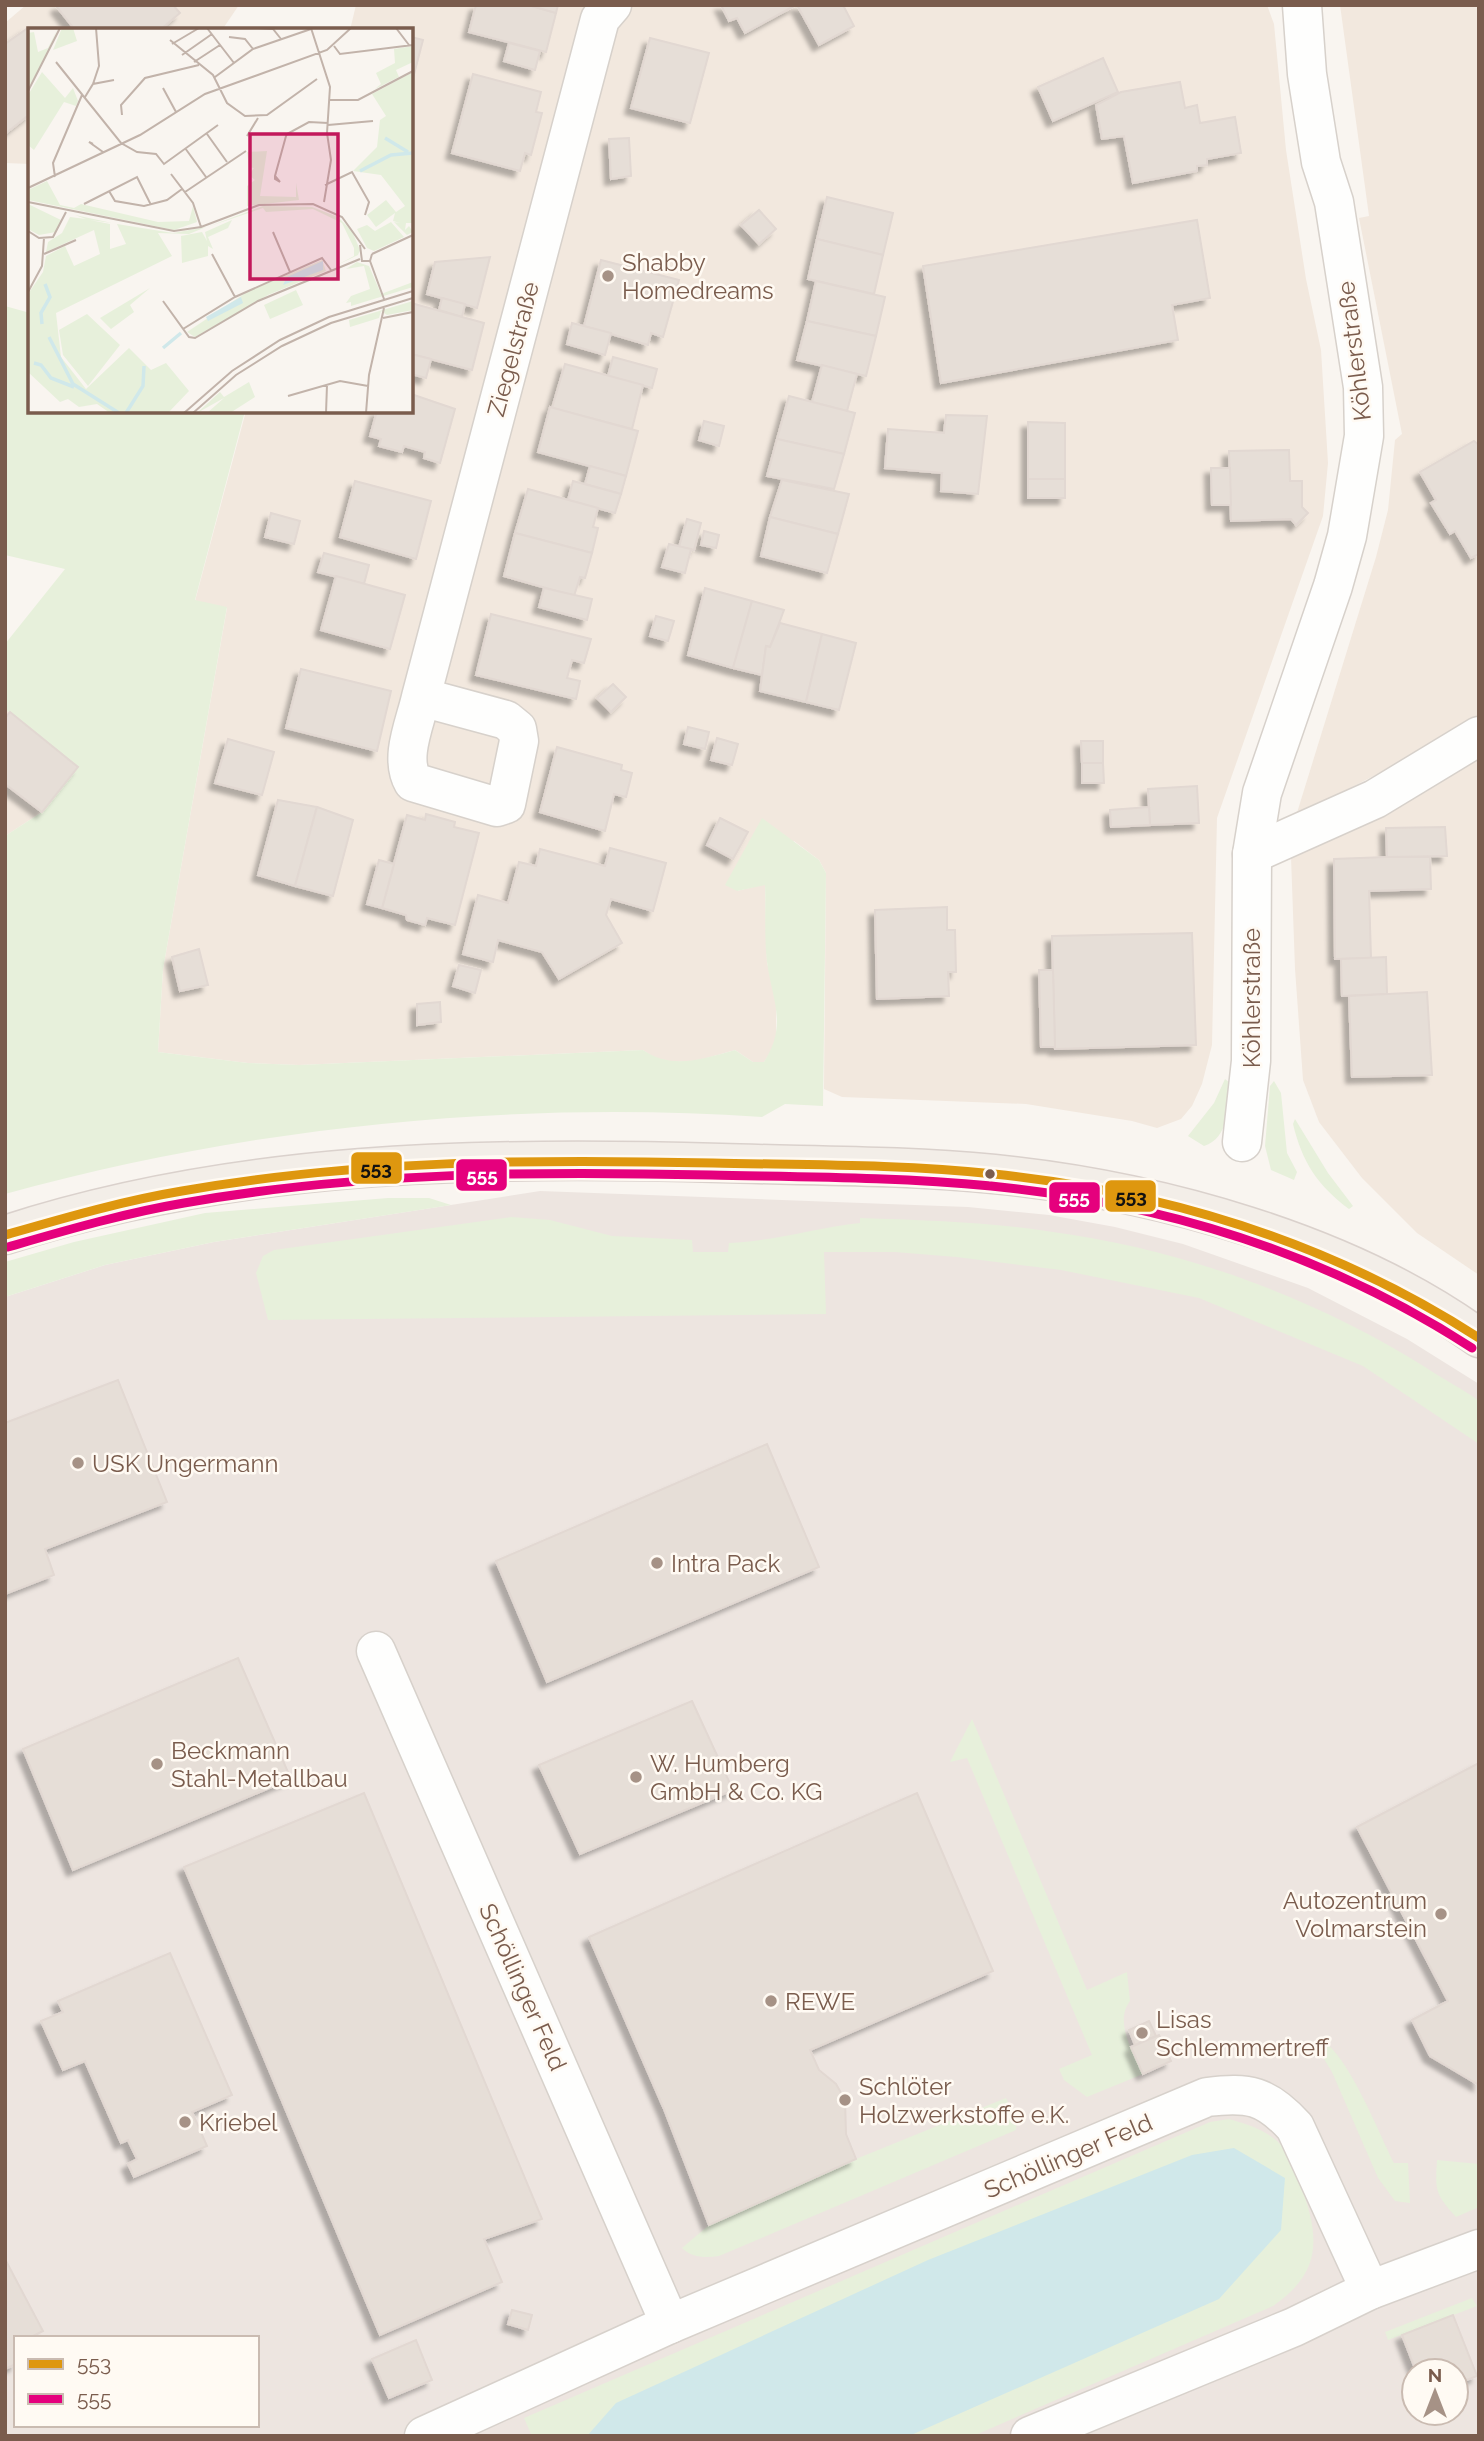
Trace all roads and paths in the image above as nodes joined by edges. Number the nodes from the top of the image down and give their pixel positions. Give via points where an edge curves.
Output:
1 (612, 5) edge
2 (1302, 5) edge
3 (421, 697) dead end
4 (1479, 736) edge
5 (1252, 854) junction
6 (1242, 1142) dead end
7 (5, 1235) edge
8 (1479, 1338) edge
9 (376, 1651) dead end
10 (1479, 2249) edge
11 (1370, 2290) junction
12 (670, 2324) junction
13 (424, 2436) edge
14 (1030, 2436) edge

1 - 3 street, Ziegelstraße via 600,19
2 - 5 street, Köhlerstraße via 1321,162 1334,202 1363,387 1364,436 1347,536 1262,793
4 - 5 street via 1375,799
5 - 6 street, Köhlerstraße via 1251,1061
7 - 8 main road via 140,1199 320,1172 434,1163 566,1159 993,1174 1155,1200 1300,1244 1368,1273
9 - 12 street, Schöllinger Feld
10 - 11 street
11 - 12 street, Schöllinger Feld via 1295,2127 1279,2109 1259,2097 1236,2093 1206,2097
11 - 14 street via 1294,2327
12 - 13 street, Schöllinger Feld

